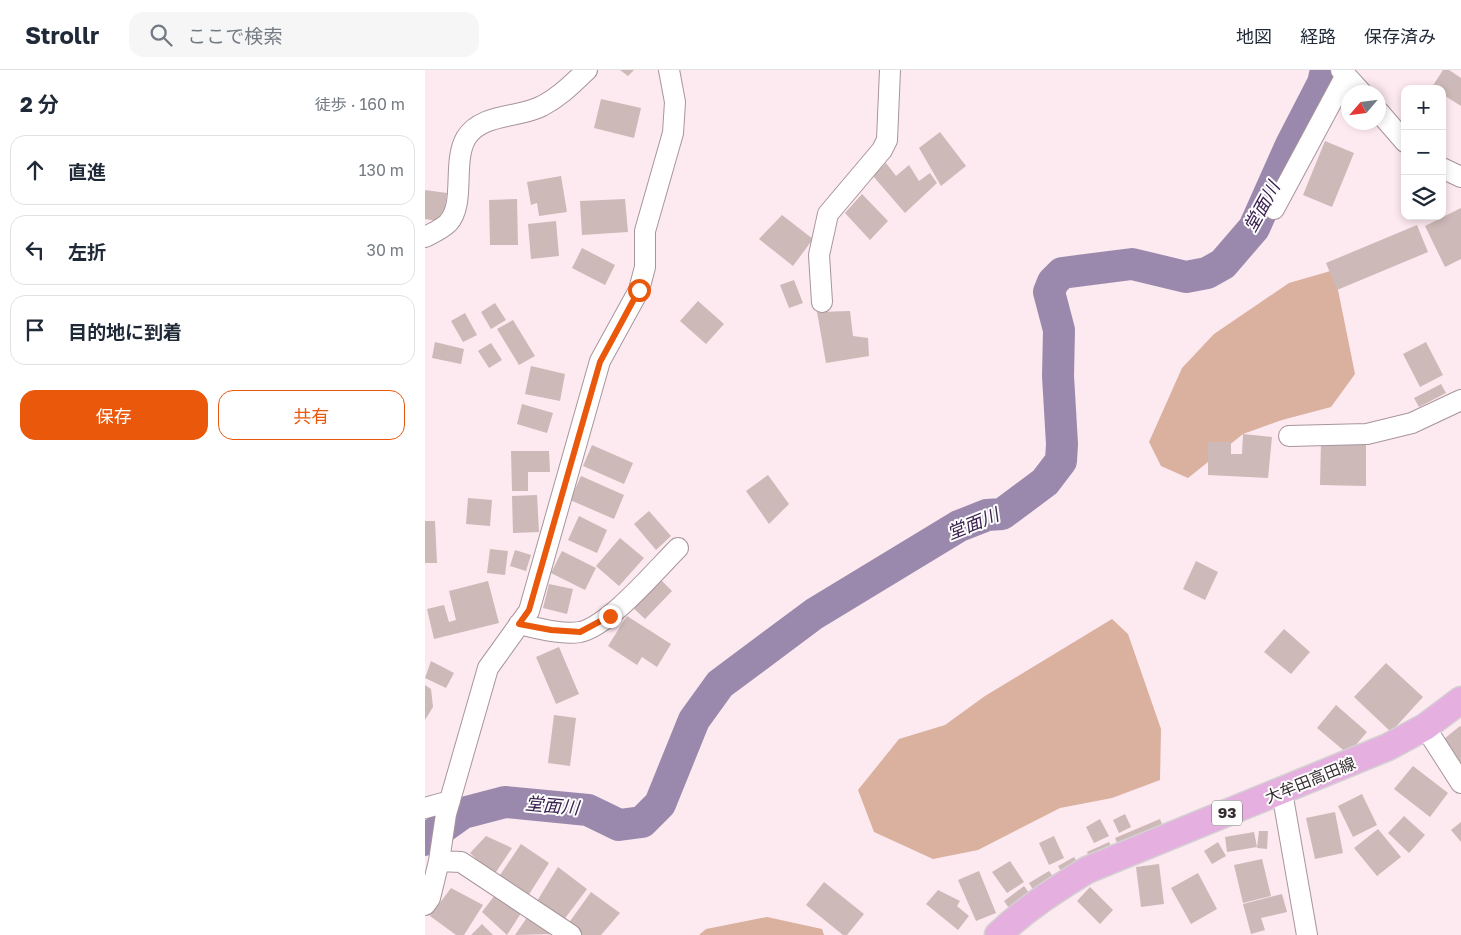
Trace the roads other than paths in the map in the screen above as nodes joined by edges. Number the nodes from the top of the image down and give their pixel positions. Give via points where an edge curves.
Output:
1 (669, 70) edge
2 (890, 70) edge
3 (582, 71) edge
4 (1343, 72) edge
5 (1355, 85) edge
6 (1386, 120) edge
7 (1401, 137) edge
8 (1446, 170) edge
9 (1461, 177) edge
10 (1274, 209) dead end
11 (425, 237) edge
12 (822, 302) dead end
13 (1461, 400) edge
14 (1289, 436) dead end
15 (678, 548) dead end
16 (519, 624) junction
17 (1461, 700) edge
18 (1425, 727) junction
19 (1461, 782) edge
20 (1281, 792) junction
21 (425, 808) edge
22 (448, 808) junction
23 (439, 861) junction
24 (425, 905) edge
25 (571, 935) edge
26 (998, 935) edge
27 (1307, 935) edge

1 - 16 street via 675,102 673,133 645,232 645,267 639,290 600,362 529,610
2 - 12 street via 887,140 883,150 828,214 819,255
3 - 11 street via 559,96 541,107 483,123 467,137 460,156 456,208 449,222
4 - 5 street
4 - 10 street
6 - 7 street
8 - 9 street
13 - 14 street via 1412,423 1367,434
15 - 16 street via 610,616 580,632
16 - 22 street via 488,668
17 - 18 main road, 大牟田高田線 / 93
18 - 19 street
18 - 20 main road, 大牟田高田線 / 93 via 1388,747
20 - 26 main road, 大牟田高田線 / 93 via 1087,870 1045,896
20 - 27 street
21 - 22 street
22 - 23 street
23 - 24 street via 430,898
23 - 25 street via 461,862

